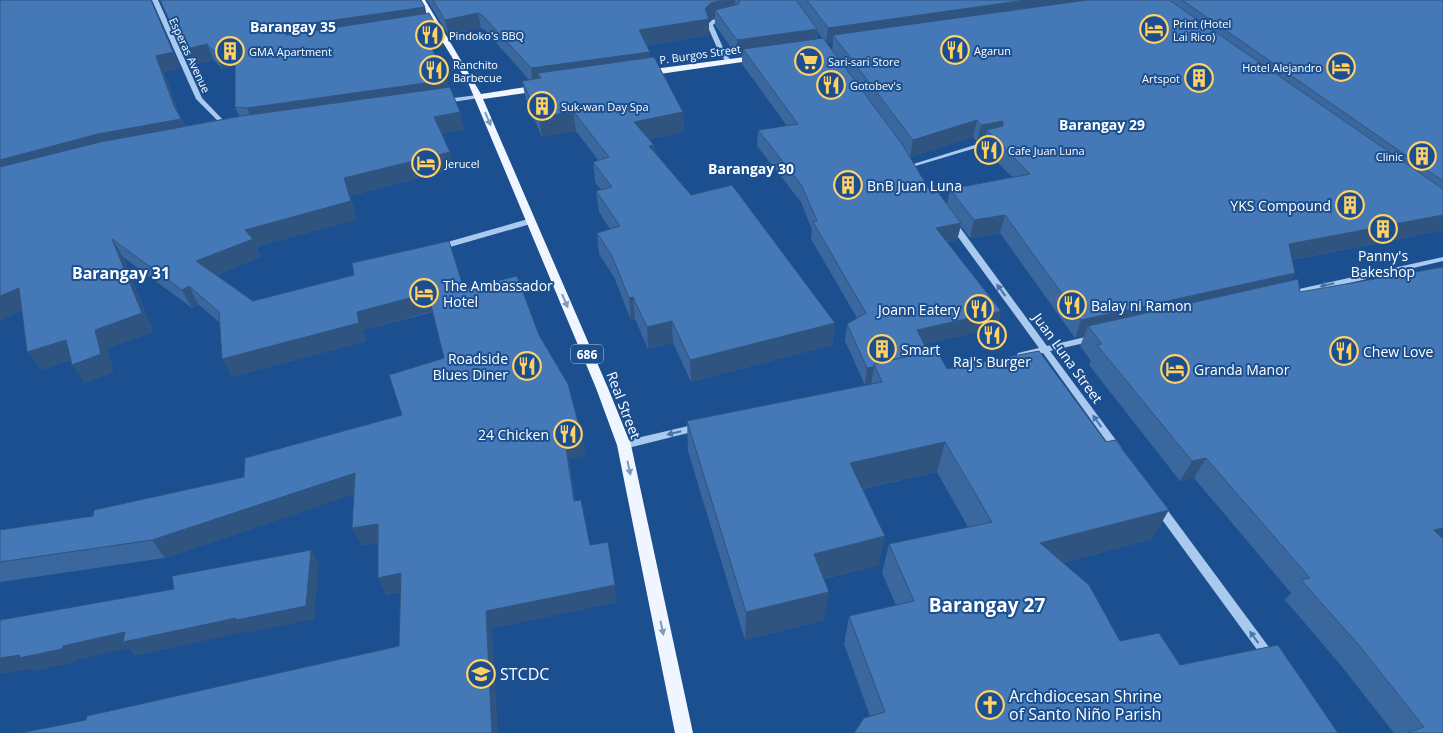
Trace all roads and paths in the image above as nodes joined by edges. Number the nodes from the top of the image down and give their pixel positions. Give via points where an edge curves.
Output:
1 (155, 0) edge
2 (421, 0) edge
3 (735, 17) edge
4 (767, 56) edge
5 (728, 61) junction
6 (632, 75) edge
7 (545, 87) edge
8 (477, 97) junction
9 (438, 102) edge
10 (242, 128) edge
11 (996, 140) edge
12 (904, 158) edge
13 (945, 213) edge
14 (531, 221) junction
15 (430, 250) edge
16 (1443, 259) edge
17 (1278, 296) edge
18 (1103, 336) edge
19 (1044, 349) junction
20 (1016, 356) edge
21 (710, 425) edge
22 (624, 445) junction
23 (1126, 461) edge
24 (1155, 501) edge
25 (1278, 669) edge
26 (684, 733) edge

1 - 10 street, Esperas Avenue via 199,99 222,122
2 - 8 main road, Real Street / 686 via 433,26 473,85
3 - 5 street via 710,24
4 - 5 main road, P. Burgos Street
5 - 6 main road, P. Burgos Street
7 - 8 main road
8 - 9 street
8 -> 14 main road, Real Street / 686
11 - 12 street via 913,170
19 -> 13 street, Juan Luna Street
14 - 15 lane
14 -> 22 main road, Real Street / 686
16 -> 17 street
18 - 19 street
19 - 20 street
23 -> 19 street, Juan Luna Street
21 -> 22 street
22 -> 26 main road, Real Street / 686
25 -> 24 street

